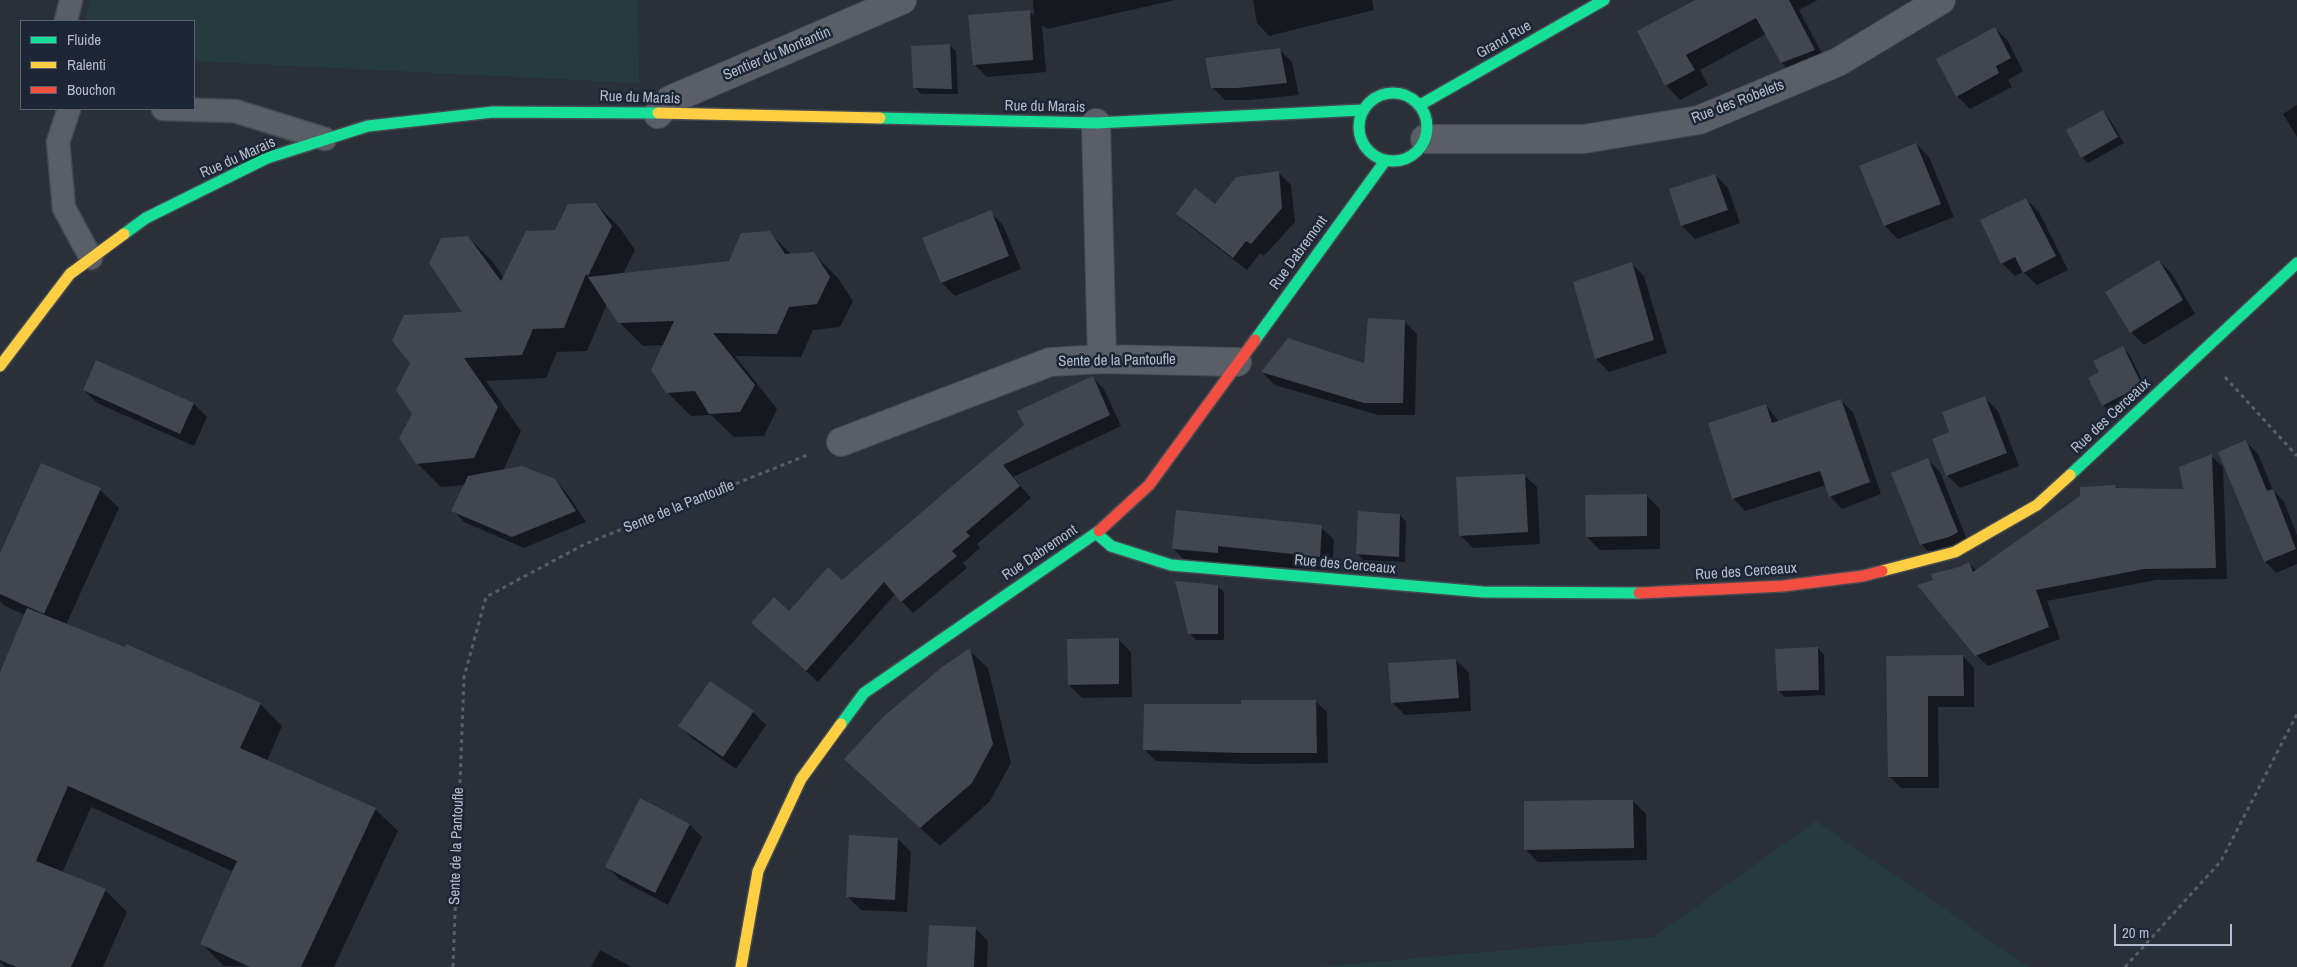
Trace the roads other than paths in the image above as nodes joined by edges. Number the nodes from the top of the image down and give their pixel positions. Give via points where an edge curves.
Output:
1 (71, 0) edge
2 (902, 0) edge
3 (1604, 0) edge
4 (1941, 0) edge
5 (66, 20) edge
6 (1420, 105) junction
7 (69, 110) edge
8 (195, 110) edge
9 (1362, 110) junction
10 (658, 114) junction
11 (1096, 123) junction
12 (325, 139) junction
13 (1425, 139) junction
14 (1385, 161) junction
15 (91, 258) junction
16 (2297, 263) edge
17 (1102, 359) junction
18 (1238, 362) junction
19 (0, 366) edge
20 (841, 442) road end
21 (1096, 533) junction
22 (740, 967) edge

1 - 5 lane
2 - 10 street, Sentier du Montantin via 670,100
3 - 6 street, Grand Rue
4 - 13 street, Rue des Robelets via 1838,62 1699,120 1584,140
6 - 9 street via 1402,93 1390,92 1369,101
6 - 13 street via 1426,122
7 - 15 lane via 58,142 64,208
8 - 12 lane via 235,111
9 - 11 street, Rue du Marais
9 - 14 street via 1358,122 1359,135 1364,146
10 - 11 street, Rue du Marais
10 - 12 street, Rue du Marais via 493,112 368,126
11 - 17 street
12 - 15 street, Rue du Marais via 267,158 146,218
13 - 14 street via 1419,150 1409,157
14 - 18 street, Rue Dabremont
15 - 19 street, Rue du Marais via 70,274
16 - 21 street, Rue des Cerceaux via 2037,505 1954,552 1863,576 1783,586 1653,593 1483,592 1171,565 1111,546
17 - 18 street, Sente de la Pantoufle
17 - 20 street, Sente de la Pantoufle via 1050,362
18 - 21 street, Rue Dabremont via 1149,485
21 - 22 street, Rue Dabremont via 864,693 801,779 758,872

